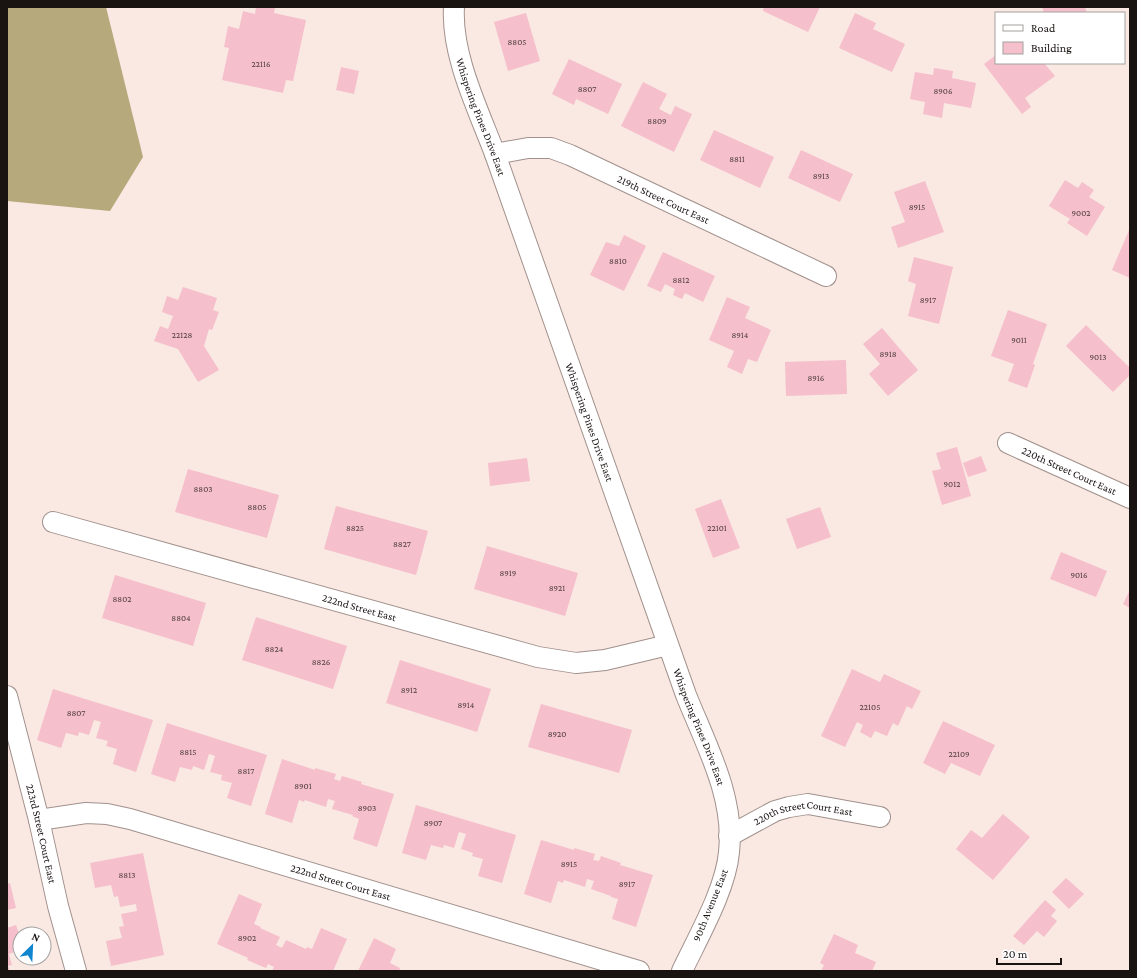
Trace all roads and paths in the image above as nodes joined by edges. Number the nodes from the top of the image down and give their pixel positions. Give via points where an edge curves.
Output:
1 (454, 7) edge
2 (495, 154) junction
3 (826, 276) dead end
4 (1008, 443) dead end
5 (1130, 498) edge
6 (53, 522) dead end
7 (668, 645) junction
8 (7, 696) edge
9 (880, 817) dead end
10 (39, 820) junction
11 (729, 836) junction
12 (76, 971) edge
13 (639, 971) edge
14 (682, 971) edge

1 - 2 street, Whispering Pines Drive East via 456,43
2 - 3 street, 219th Street Court East via 528,148 551,148 570,155
2 - 7 street, Whispering Pines Drive East
4 - 5 street, 220th Street Court East
6 - 7 street, 222nd Street East via 538,657 576,663 605,660
7 - 11 street, Whispering Pines Drive East via 720,778 730,826
8 - 10 street, 223rd Street Court East
9 - 11 street, 220th Street Court East via 808,804 775,811
10 - 12 street, 223rd Street Court East via 58,906
10 - 13 street, 222nd Street Court East via 86,813 130,819
11 - 14 street, 90th Avenue East via 724,877

